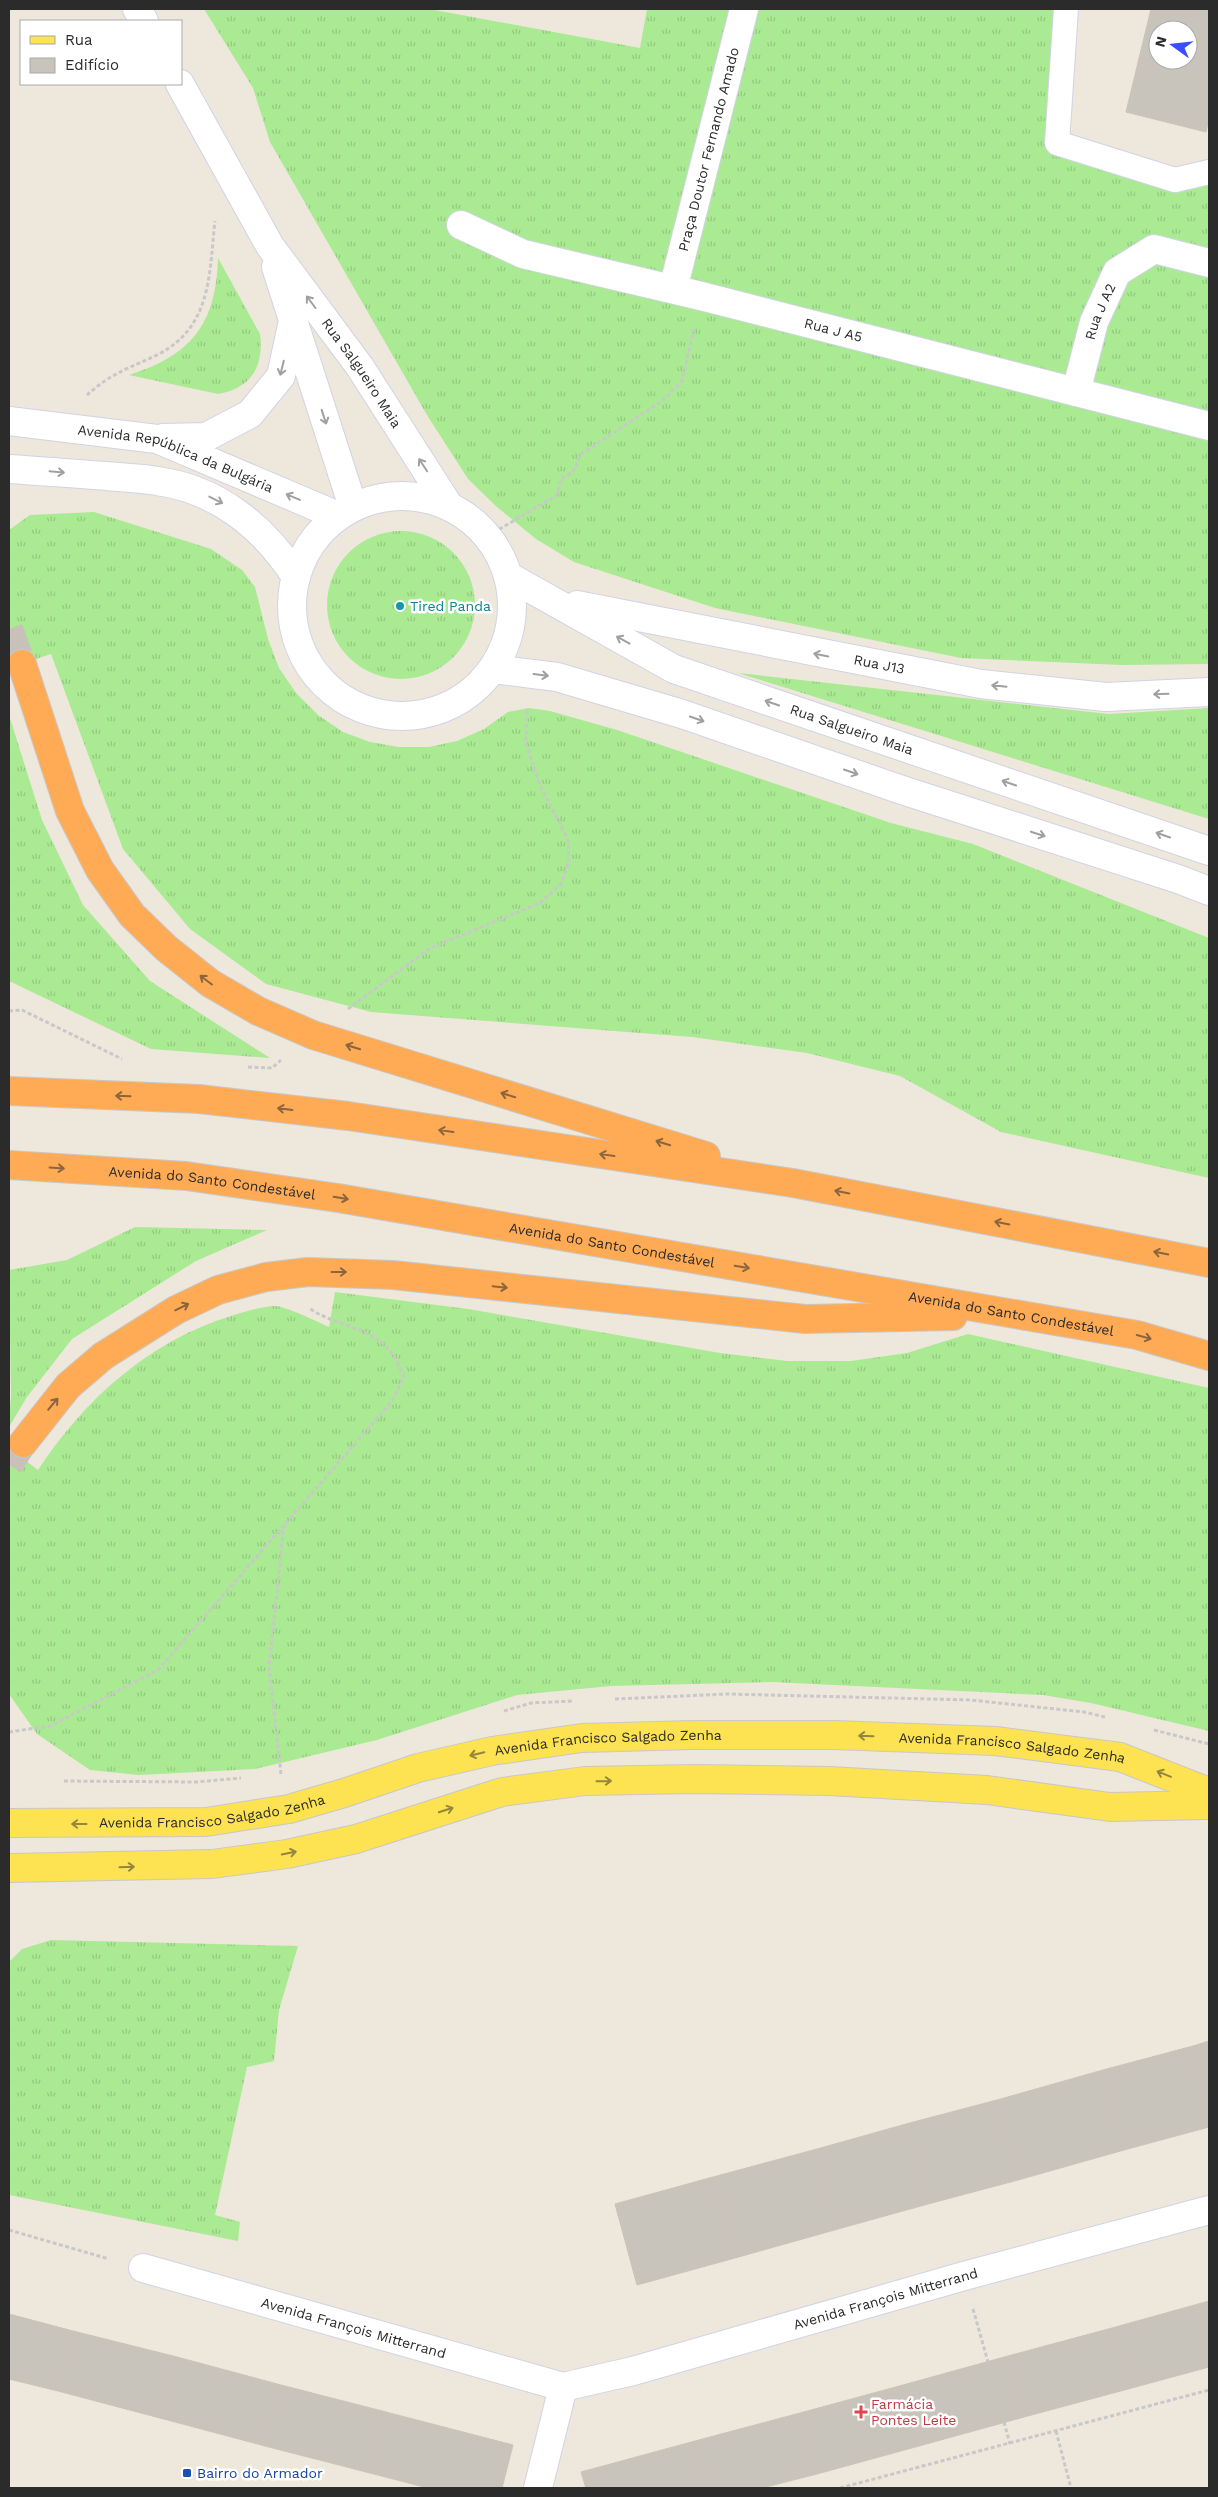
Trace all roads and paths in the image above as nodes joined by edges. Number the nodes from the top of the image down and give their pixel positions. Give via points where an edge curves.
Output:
1 (137, 9) edge
2 (744, 9) edge
3 (1066, 9) edge
4 (143, 20) edge
5 (181, 85) edge
6 (1209, 172) edge
7 (461, 225) dead end
8 (270, 246) junction
9 (1209, 263) edge
10 (210, 271) dead end
11 (673, 290) junction
12 (701, 296) junction
13 (294, 321) junction
14 (132, 366) dead end
15 (1076, 392) junction
16 (9, 421) edge
17 (1209, 426) edge
18 (157, 439) junction
19 (9, 468) edge
20 (449, 506) junction
21 (345, 512) junction
22 (488, 536) junction
23 (508, 576) junction
24 (296, 578) junction
25 (551, 600) junction
26 (22, 664) tunnel mouth
27 (492, 670) junction
28 (528, 673) junction
29 (1209, 692) edge
30 (1209, 851) edge
31 (1209, 891) edge
32 (9, 1011) edge
33 (313, 1035) junction
34 (122, 1060) dead end
35 (242, 1066) dead end
36 (9, 1091) edge
37 (9, 1165) edge
38 (794, 1183) junction
39 (1209, 1263) edge
40 (308, 1304) dead end
41 (1018, 1315) junction
42 (1209, 1356) edge
43 (23, 1442) tunnel mouth
44 (284, 1525) junction
45 (9, 1732) edge
46 (1209, 1792) edge
47 (1209, 1805) edge
48 (289, 1809) junction
49 (9, 1822) edge
50 (9, 1868) edge
51 (1209, 2210) edge
52 (9, 2230) edge
53 (143, 2268) joint
54 (964, 2276) junction
55 (988, 2362) dead end
56 (563, 2387) junction
57 (1209, 2390) edge
58 (1004, 2422) dead end
59 (1056, 2431) junction
60 (1010, 2444) junction
61 (538, 2488) edge
62 (840, 2488) edge
63 (1071, 2488) edge

1 - 4 street
2 - 11 street, Praça Doutor Fernando Amado
3 - 6 lane via 1057,143 1175,180
5 - 8 street, Rua Salgueiro Maia
7 - 11 street, Rua J A5 via 523,254
8 - 13 street, Rua Salgueiro Maia
20 -> 8 street, Rua Salgueiro Maia via 360,367
9 - 15 street, Rua J A2 via 1154,249 1117,272 1094,322
10 - 14 path via 201,314 184,337 160,354
11 - 12 street, Rua J A5
12 - 15 street, Rua J A5
12 - 22 path via 682,381 662,402 581,454 573,472 561,479 557,495
13 -> 18 street via 281,376 250,414 206,436
13 -> 21 street, Rua Salgueiro Maia
15 - 17 street, Rua J A5
16 - 18 street, Avenida República da Bulgária
21 -> 18 street, Avenida República da Bulgária
19 -> 24 street, Avenida República da Bulgária via 158,481 188,488 218,500 244,518 281,555
20 - 21 street via 417,497 384,497
20 - 22 street
21 - 24 street via 312,543
22 - 23 street
23 - 25 street, Rua Salgueiro Maia
23 - 27 street via 509,635
24 - 27 street via 292,616 302,653 324,685 355,707 392,717 431,714 466,697
29 -> 25 street, Rua J13 via 1106,697 981,684
30 -> 25 street, Rua Salgueiro Maia via 674,669
33 -> 26 highway via 258,1011 210,984 132,915 100,870 70,811
27 - 28 street
28 -> 31 street via 557,677 682,714
28 - 33 path via 526,744 540,784 568,840 569,861 561,884 540,902 430,948
32 - 34 path via 22,1010
33 - 35 path via 272,1068
38 -> 33 highway
38 -> 36 highway via 339,1115 199,1099
37 -> 41 highway, Avenida do Santo Condestável via 186,1176 338,1198
39 -> 38 highway
40 - 44 path via 309,1309 325,1317 374,1336 391,1352 404,1376 393,1400
41 -> 42 highway, Avenida do Santo Condestável via 1137,1335
43 -> 41 highway via 68,1386 103,1356 176,1310 218,1290 266,1277 308,1272 394,1275 805,1319
44 - 45 path via 158,1670 50,1726
44 - 48 path via 269,1667 279,1763
46 -> 48 main road, Avenida Francisco Salgado Zenha via 1120,1757 995,1741 834,1735 694,1735 582,1738 492,1751 418,1768
50 -> 47 main road via 212,1864 287,1854 356,1839 502,1792 585,1781 829,1781 986,1790 1110,1807
48 -> 49 main road, Avenida Francisco Salgado Zenha via 206,1822
51 - 54 street, Avenida François Mitterrand
52 - 53 path
53 - 56 street, Avenida François Mitterrand
54 - 55 path
54 - 56 street, Avenida François Mitterrand via 642,2368
56 - 61 street
57 - 59 path
58 - 60 path
59 - 60 path
59 - 63 path
60 - 62 path

